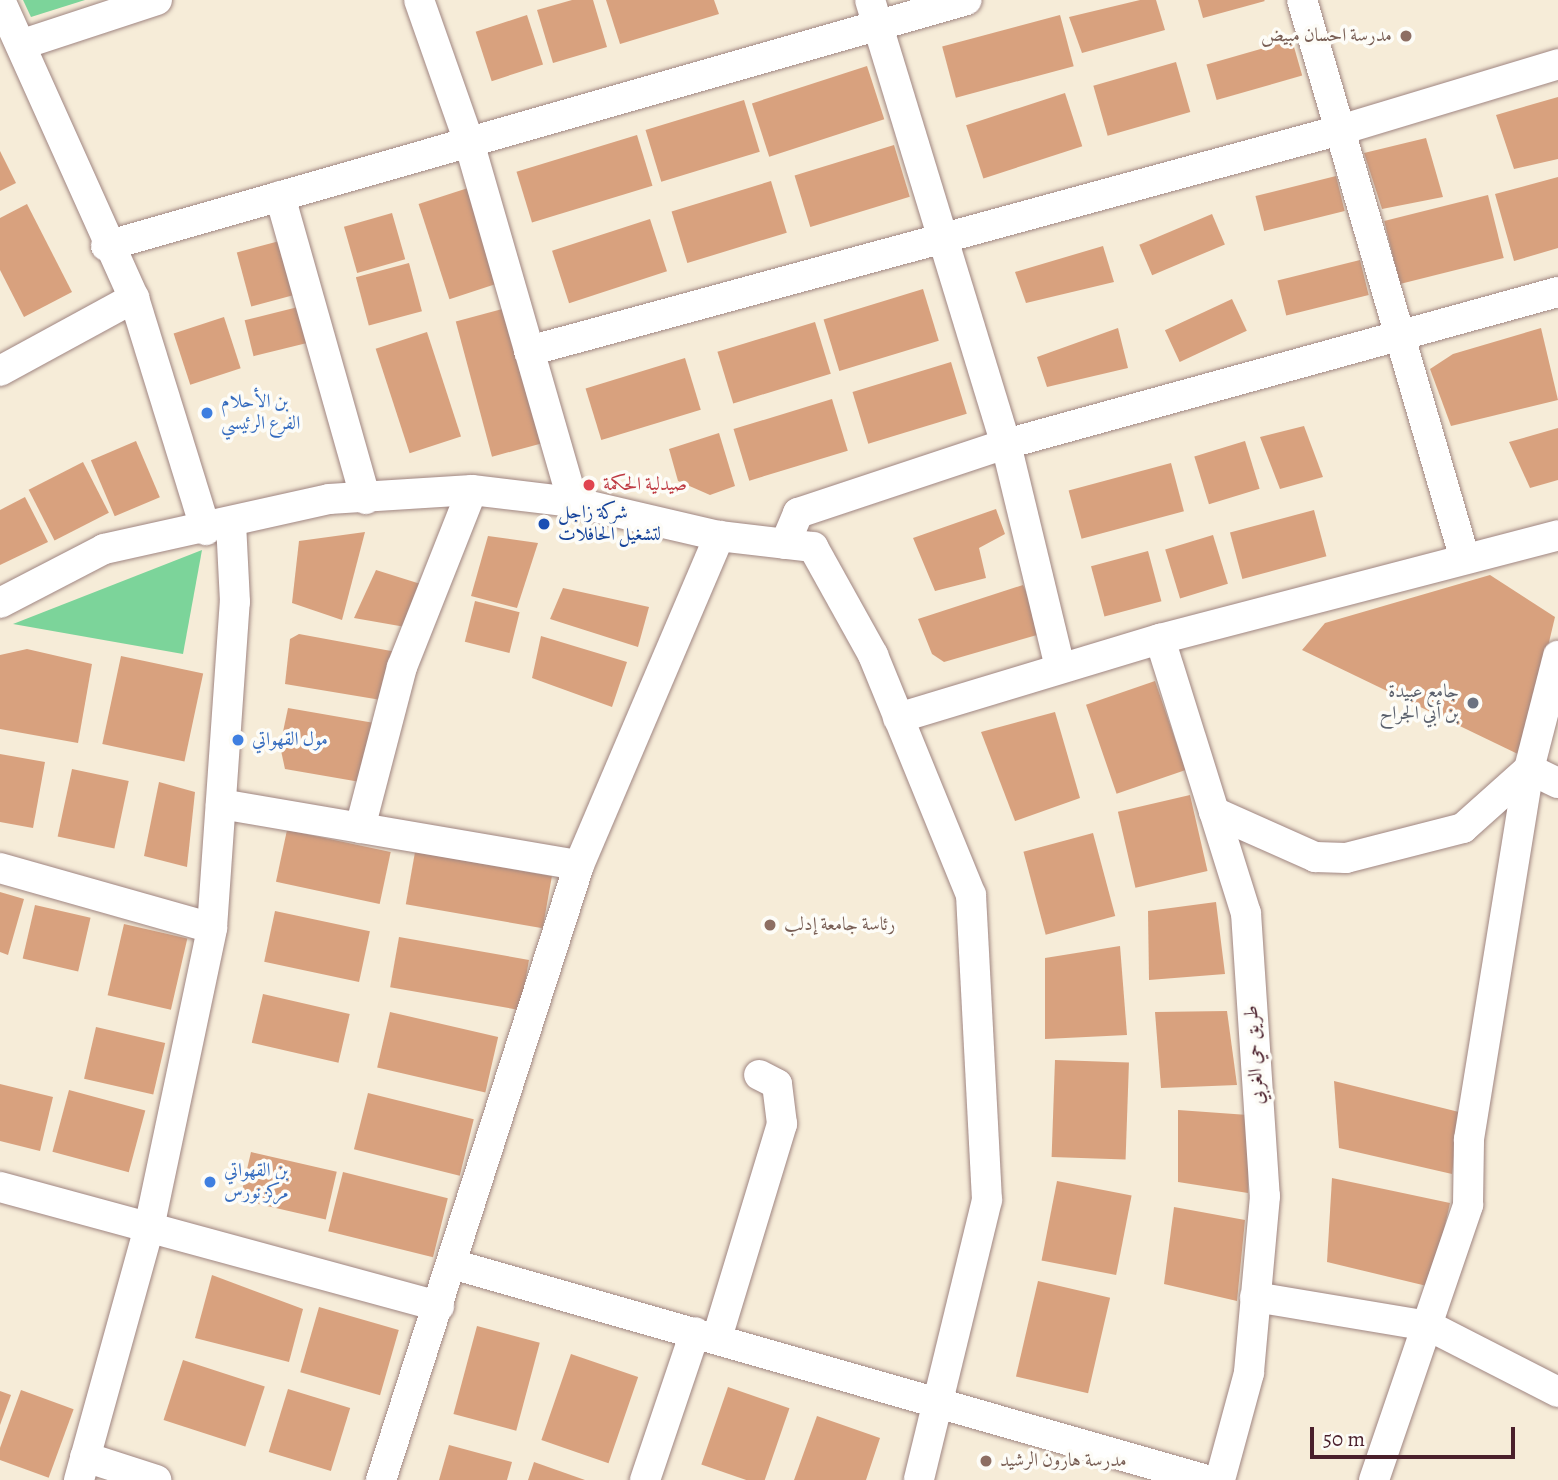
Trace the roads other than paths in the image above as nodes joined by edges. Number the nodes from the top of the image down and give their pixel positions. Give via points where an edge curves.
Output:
1 (0, 0) edge
2 (157, 0) edge
3 (419, 0) edge
4 (967, 0) edge
5 (1303, 0) edge
6 (874, 13) edge
7 (23, 44) junction
8 (1558, 64) edge
9 (1340, 130) junction
10 (469, 142) junction
11 (280, 196) junction
12 (943, 239) junction
13 (106, 246) junction
14 (1558, 292) edge
15 (134, 298) junction
16 (1398, 334) junction
17 (529, 351) junction
18 (0, 371) edge
19 (1006, 444) junction
20 (472, 490) junction
21 (366, 499) junction
22 (573, 502) junction
23 (218, 527) junction
24 (1558, 535) edge
25 (719, 536) junction
26 (785, 544) junction
27 (1464, 556) junction
28 (0, 603) edge
29 (1160, 639) junction
30 (1558, 656) edge
31 (1060, 667) junction
32 (898, 718) junction
33 (1529, 769) junction
34 (1558, 783) edge
35 (221, 804) junction
36 (1214, 812) junction
37 (360, 828) junction
38 (579, 866) junction
39 (0, 868) edge
40 (212, 928) junction
41 (759, 1075) dead end
42 (0, 1187) edge
43 (149, 1228) junction
44 (452, 1264) junction
45 (1255, 1297) junction
46 (439, 1306) junction
47 (1429, 1326) junction
48 (706, 1335) junction
49 (1558, 1392) edge
50 (941, 1402) junction
51 (82, 1468) edge
52 (156, 1480) edge
53 (381, 1480) edge
54 (645, 1480) edge
55 (919, 1480) edge
56 (1207, 1480) edge
57 (1220, 1480) edge
58 (1374, 1480) edge

1 - 7 street
2 - 7 street
3 - 10 street
4 - 6 street
5 - 9 street
6 - 10 street
6 - 12 street
7 - 13 street
8 - 9 street
9 - 12 street
9 - 16 street
10 - 11 street
10 - 17 street
11 - 13 street
11 - 21 street
12 - 17 street
12 - 19 street
13 - 15 street
14 - 16 street
15 - 18 street
15 - 23 street
16 - 19 street
16 - 27 street
17 - 22 street
19 - 26 street via 798,513
19 - 31 street
20 - 21 street
20 - 22 street
20 - 37 street via 402,667
21 - 23 street via 328,499
22 - 25 street
23 - 28 street via 104,549
23 - 35 street via 235,602
24 - 27 street
25 - 26 street
25 - 38 street
26 - 32 street via 813,547 873,655
27 - 29 street
29 - 31 street
29 - 36 street, طريق حي الغربي
30 - 33 street
31 - 32 street
32 - 50 street via 971,895 987,1200
33 - 34 street
33 - 36 street via 1463,828 1346,858 1315,857
33 - 47 street via 1469,1139 1468,1206
35 - 37 street
35 - 40 street
36 - 45 street, طريق حي الغربي via 1246,913 1265,1196
37 - 38 street
38 - 44 street
39 - 40 street
40 - 43 street
41 - 48 street via 777,1084 782,1124
42 - 43 street
43 - 46 street
43 - 51 street
44 - 46 street
44 - 48 street
45 - 47 street
45 - 57 street, طريق حي الغربي via 1249,1373
46 - 53 street
47 - 49 street
47 - 58 street
48 - 50 street
48 - 54 street
50 - 55 street
50 - 56 street
51 - 52 street

